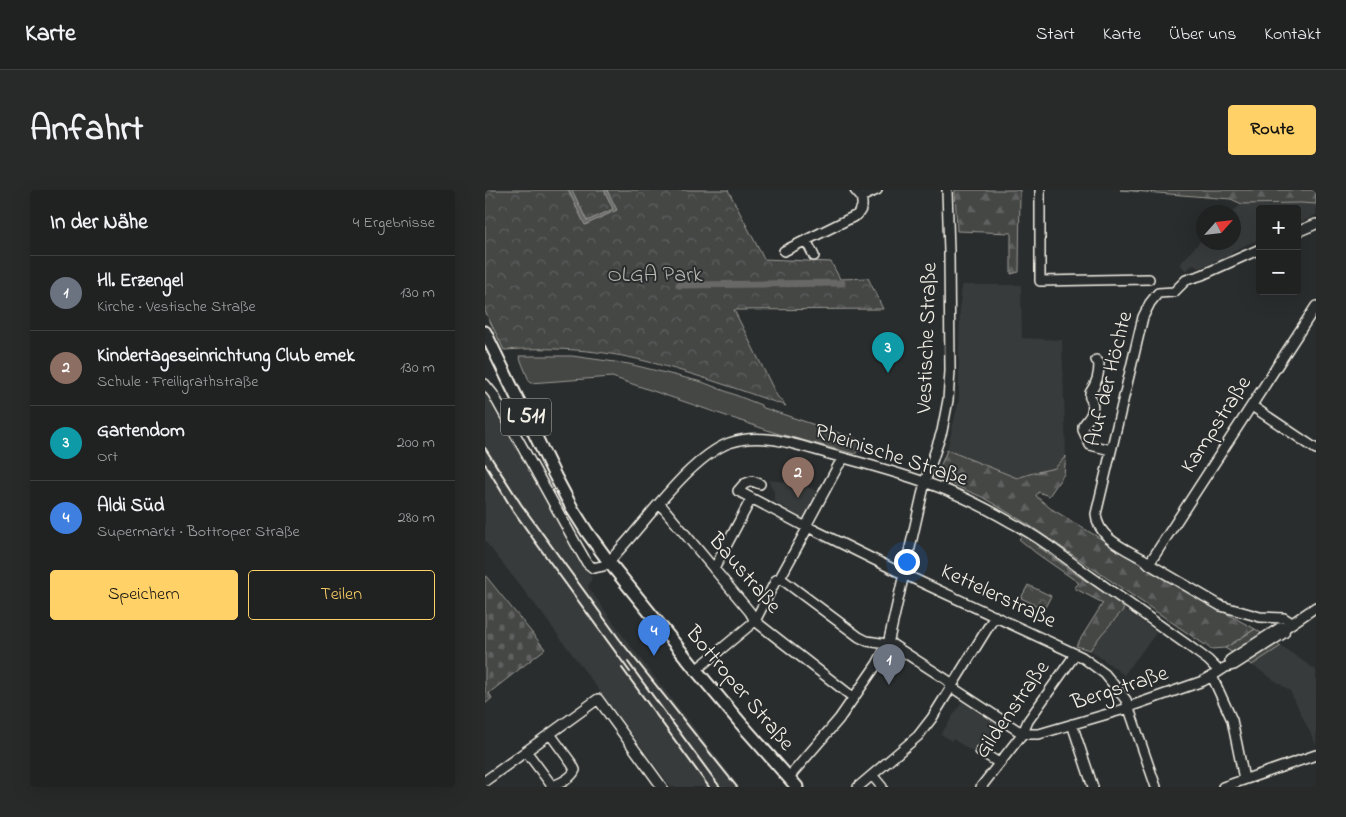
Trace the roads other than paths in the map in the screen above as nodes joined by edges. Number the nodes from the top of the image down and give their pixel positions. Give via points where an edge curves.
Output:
1 (877, 190) edge
2 (947, 190) edge
3 (1040, 190) edge
4 (858, 194) edge
5 (1316, 224) edge
6 (1301, 230) edge
7 (806, 240) junction
8 (784, 250) dead end
9 (1258, 250) edge
10 (814, 256) dead end
11 (1149, 280) dead end
12 (1316, 306) edge
13 (485, 332) edge
14 (1095, 360) dead end
15 (485, 384) edge
16 (1252, 406) junction
17 (1316, 449) edge
18 (1111, 450) junction
19 (844, 458) junction
20 (925, 482) junction
21 (760, 484) dead end
22 (751, 499) junction
23 (660, 504) junction
24 (808, 527) junction
25 (609, 562) junction
26 (1149, 564) junction
27 (714, 569) junction
28 (903, 573) junction
29 (780, 578) junction
30 (1316, 608) edge
31 (995, 616) junction
32 (755, 621) junction
33 (1289, 625) junction
34 (888, 644) junction
35 (1074, 654) junction
36 (696, 670) junction
37 (1219, 671) junction
38 (952, 685) junction
39 (854, 698) junction
40 (1128, 708) junction
41 (1072, 724) junction
42 (1023, 733) junction
43 (550, 734) junction
44 (526, 751) junction
45 (980, 751) dead end
46 (1316, 755) edge
47 (999, 764) junction
48 (872, 775) junction
49 (789, 777) junction
50 (1244, 779) junction
51 (485, 781) edge
52 (662, 787) edge
53 (797, 787) edge
54 (858, 787) edge
55 (882, 787) edge
56 (981, 787) edge
57 (1093, 787) edge
58 (1156, 787) edge
59 (1223, 787) edge

1 - 4 street
2 - 20 street, Vestische Straße via 949,384 942,431
3 - 11 street via 1040,281
4 - 7 street via 863,206 857,215
5 - 6 street
7 - 8 street
7 - 10 street
9 - 18 street, Auf der Höchte via 1186,280 1174,292 1158,293 1154,298 1143,317
12 - 16 street, Kampstraße
13 - 25 main road, Bottroper Straße / L 511 via 568,501
14 - 18 street via 1099,363 1099,374 1090,393 1092,413 1083,430 1090,445
15 - 25 street via 587,563 595,568
16 - 17 street
16 - 26 street, Kampstraße
18 - 26 street, Auf der Höchte via 1096,514 1099,528 1108,538
19 - 20 street, Rheinische Straße
19 - 23 street, Rheinische Straße via 787,442 753,438 739,440 704,458
19 - 24 street
20 - 28 street, Vestische Straße
20 - 37 street, Rheinische Straße via 1025,530
21 - 22 street via 752,481 738,491
22 - 24 street, Kettelerstraße
22 - 27 street
23 - 25 street, Rheinische Straße
23 - 27 street, Baustraße
24 - 28 street, Kettelerstraße
24 - 29 street
25 - 36 main road, Bottroper Straße / L 511
26 - 33 street, Auf der Höchte via 1221,606 1260,617 1284,618
27 - 32 street, Baustraße
28 - 31 street, Kettelerstraße
28 - 34 street, Vestische Straße
29 - 32 street
29 - 34 street via 859,637
30 - 33 street, Bergstraße
31 - 35 street, Kettelerstraße
31 - 38 street
32 - 36 street
32 - 39 street, Baustraße
33 - 37 street, Bergstraße via 1229,661
34 - 38 street
34 - 39 street, Vestische Straße
35 - 40 street, Kettelerstraße via 1105,674 1126,700
35 - 42 street, Gildenstraße
36 - 49 main road, Bottroper Straße / L 511
37 - 40 street, Bergstraße
37 - 50 street
38 - 42 street
38 - 48 street via 915,739
39 - 49 street, Vestische Straße
40 - 41 street, Bergstraße
40 - 58 street, Kettelerstraße
41 - 42 street, Bergstraße via 1039,734
41 - 57 street
42 - 47 street, Gildenstraße
43 - 44 street
43 - 44 street via 574,767 574,772 565,780 552,785
43 - 52 street via 598,699
44 - 51 street
45 - 47 street
46 - 50 street
47 - 56 street, Gildenstraße
48 - 54 street
48 - 55 street
49 - 53 main road, Bottroper Straße / L 511
50 - 59 street

